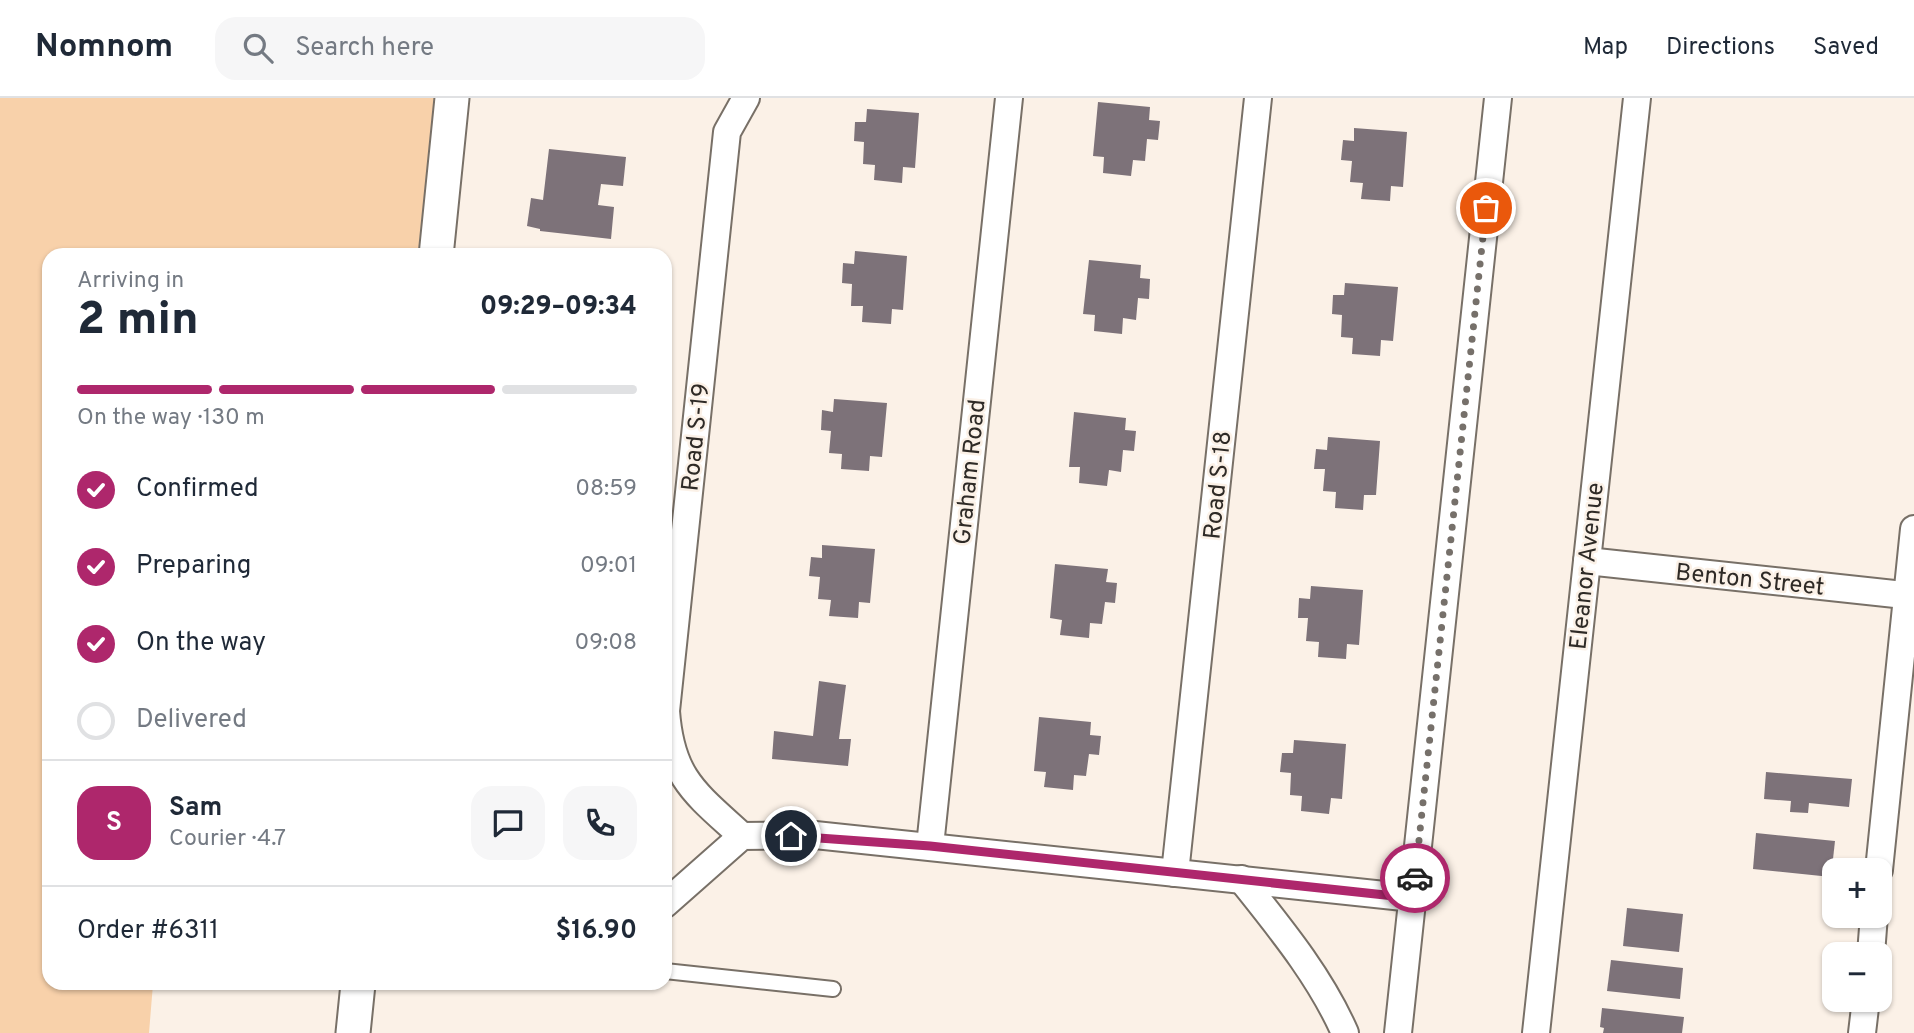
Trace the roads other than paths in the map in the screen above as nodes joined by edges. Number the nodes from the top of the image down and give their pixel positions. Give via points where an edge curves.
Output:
1 (746, 98) edge
2 (1009, 98) edge
3 (1258, 98) edge
4 (1498, 98) edge
5 (1637, 98) edge
6 (453, 106) edge
7 (437, 248) edge
8 (1914, 529) edge
9 (1587, 561) junction
10 (1911, 596) edge
11 (672, 654) edge
12 (672, 754) edge
13 (742, 836) junction
14 (930, 846) junction
15 (1880, 858) edge
16 (1175, 873) junction
17 (1241, 879) junction
18 (672, 898) edge
19 (1413, 898) junction
20 (672, 972) edge
21 (833, 989) dead end
22 (357, 990) edge
23 (1864, 1012) edge
24 (353, 1033) edge
25 (1345, 1033) edge
26 (1398, 1033) edge
27 (1536, 1033) edge
28 (1862, 1033) edge

1 - 11 street, Road S-19 via 727,132
2 - 14 street, Graham Road
3 - 16 street, Road S-18
4 - 19 street
5 - 9 street, Eleanor Avenue
6 - 7 street
8 - 10 street
9 - 10 street, Benton Street
9 - 27 street, Eleanor Avenue
10 - 15 street
12 - 13 street, Road S-19 via 699,797
13 - 14 street via 816,835
13 - 18 street
14 - 16 street
16 - 17 street
17 - 19 street
17 - 25 street via 1298,951
19 - 26 street
20 - 21 lane
22 - 24 street
23 - 28 street

